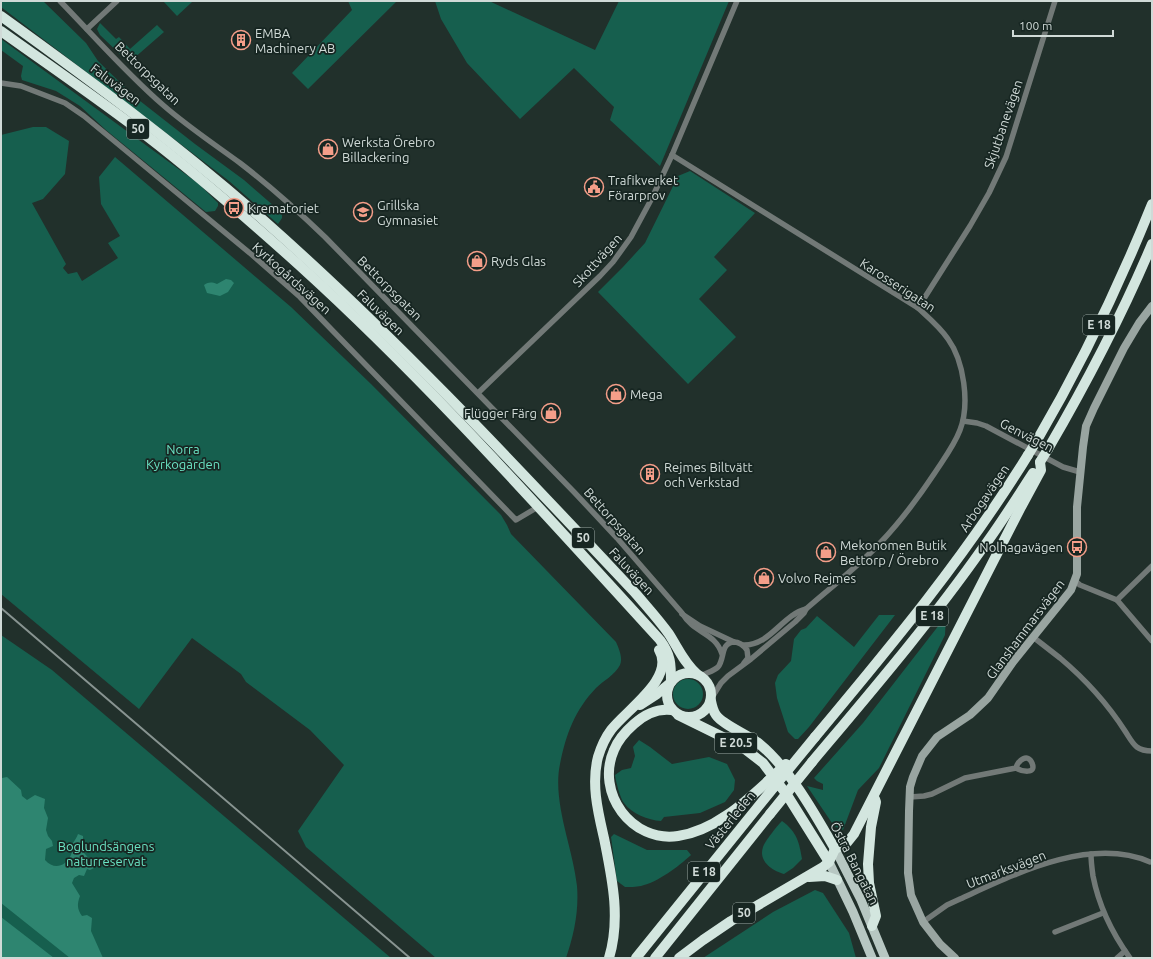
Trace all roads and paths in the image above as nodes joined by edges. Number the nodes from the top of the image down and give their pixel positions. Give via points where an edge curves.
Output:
1 (60, 1) edge
2 (117, 1) edge
3 (737, 1) edge
4 (1055, 1) edge
5 (1, 16) edge
6 (88, 29) junction
7 (1, 31) edge
8 (1, 83) edge
9 (672, 155) junction
10 (1152, 204) edge
11 (1152, 244) edge
12 (1152, 306) edge
13 (918, 308) junction
14 (478, 393) junction
15 (962, 421) junction
16 (1040, 462) junction
17 (1080, 472) junction
18 (538, 507) junction
19 (1152, 566) edge
20 (1075, 581) junction
21 (1117, 600) junction
22 (626, 603) junction
23 (806, 609) junction
24 (682, 613) junction
25 (1033, 637) junction
26 (1152, 641) edge
27 (734, 642) junction
28 (743, 645) junction
29 (722, 654) junction
30 (744, 664) junction
31 (699, 675) junction
32 (670, 683) junction
33 (711, 700) junction
34 (676, 713) junction
35 (626, 714) junction
36 (815, 737) junction
37 (1152, 751) edge
38 (1016, 768) dead end
39 (785, 773) joint
40 (771, 784) junction
41 (791, 789) junction
42 (874, 793) junction
43 (910, 797) junction
44 (813, 837) junction
45 (835, 850) junction
46 (1092, 854) junction
47 (828, 862) junction
48 (1150, 862) dead end
49 (807, 877) junction
50 (837, 880) junction
51 (1103, 913) junction
52 (923, 922) junction
53 (872, 926) junction
54 (1055, 932) dead end
55 (1125, 951) junction
56 (609, 958) edge
57 (636, 958) edge
58 (655, 958) edge
59 (679, 958) edge
60 (872, 958) edge
61 (885, 958) edge
62 (955, 958) edge
63 (1117, 958) edge
64 (1130, 958) edge

1 - 6 street, Bettorpsgatan
2 - 6 street
3 - 9 street, Skottvägen
4 - 13 street, Skjutbanevägen via 1006,157 970,226
5 - 31 highway, Faluvägen / 50 via 157,132 244,203 365,314 526,477 642,601 669,634 687,664
6 - 14 street, Bettorpsgatan via 163,105 294,208
7 - 18 highway, Faluvägen / 50 via 126,120 210,187 300,266 381,343
8 - 18 street, Kyrkogårdsvägen via 21,86 65,103 84,116 300,297 516,520
9 - 13 street, Karosserigatan
9 - 14 street, Skottvägen via 636,229 613,262
10 - 36 highway, Arbogavägen / E 18, bridge via 1103,318 1028,455 988,517 934,592
11 - 16 highway, Arbogavägen / E 18, bridge via 1102,353
12 - 17 street, Glanshammarsvägen via 1132,334 1086,426
13 - 15 street, Karosserigatan via 932,320 948,340 958,360 965,401
14 - 24 street, Bettorpsgatan via 617,538
15 - 17 street, Genvägen via 986,426 1063,467
15 - 23 street, Karosserigatan via 951,448 901,519 865,558
16 - 41 highway, Arbogavägen / E 18, bridge via 955,586
16 - 42 highway, E 18 via 1041,470
17 - 20 street, Glanshammarsvägen
18 - 22 highway, Faluvägen / 50
19 - 21 street
20 - 21 street
20 - 25 street, Glanshammarsvägen via 1071,590
21 - 26 street
22 - 32 highway, Faluvägen via 664,646 671,664
22 - 35 highway, 50 via 653,639 664,662 656,681
23 - 28 street, Karosserigatan via 800,610 758,643
23 - 30 street, Karosserigatan via 795,622
24 - 27 street, Bettorpsgatan via 700,626
24 - 29 street, Bettorpsgatan via 690,624 718,644
25 - 37 street via 1090,686 1134,745 1143,751
25 - 43 street, Glanshammarsvägen via 988,698 970,715 937,737 922,756 910,787
27 - 28 street
27 - 29 street via 726,646
28 - 30 street via 748,655
29 - 31 street via 718,666
30 - 33 street, Karosserigatan via 724,679
31 - 32 highway, 50 via 689,672 674,678
31 - 33 highway, E 20.5 via 709,685
32 - 34 highway via 667,700
32 - 35 highway, 50
33 - 34 highway, E 18 via 706,710 696,716 686,717
33 - 41 highway, E 20.5 via 715,714 720,720 764,748 781,766
34 - 40 highway, E 18 via 657,710 642,718 626,732 613,753 609,773 611,793 621,812 634,825 660,836 695,832 714,823
34 - 41 highway, E 20.5 via 748,750
35 - 56 highway, 50 via 606,736 596,767 597,804 615,902 614,933
36 - 39 highway, Arbogavägen / E 18, bridge
36 - 40 highway, E 18, bridge
38 - 43 street via 965,778 932,794
39 - 40 highway, Västerleden / E 18, bridge
40 - 57 highway, Västerleden / E 18
41 - 44 highway, Östra Bangatan / E 20.5
41 - 45 highway, Östra Bangatan / E 20.5
41 - 58 highway, Västerleden / E 18, bridge
42 - 45 highway, E 18 via 854,834 846,844
42 - 53 highway, E 18 via 876,802 868,864 876,916
43 - 52 street, Glanshammarsvägen via 909,885
44 - 45 highway via 820,837
44 - 47 highway, Östra Bangatan / E 20.5
45 - 47 highway, 50
45 - 53 main road, Östra Bangatan / E 20.5
46 - 48 street, Utmarksvägen via 1119,854
46 - 51 street via 1095,887
46 - 52 street, Utmarksvägen via 1034,867 947,905
47 - 49 highway, 50
47 - 50 main road, Östra Bangatan / E 20.5
49 - 50 highway via 825,876
49 - 59 highway, 50 via 731,921
50 - 60 main road, Östra Bangatan / E 20.5
51 - 54 street
51 - 55 street
52 - 62 street, Glanshammarsvägen
53 - 61 main road, Östra Bangatan / E 20.5
55 - 63 street
55 - 64 street

